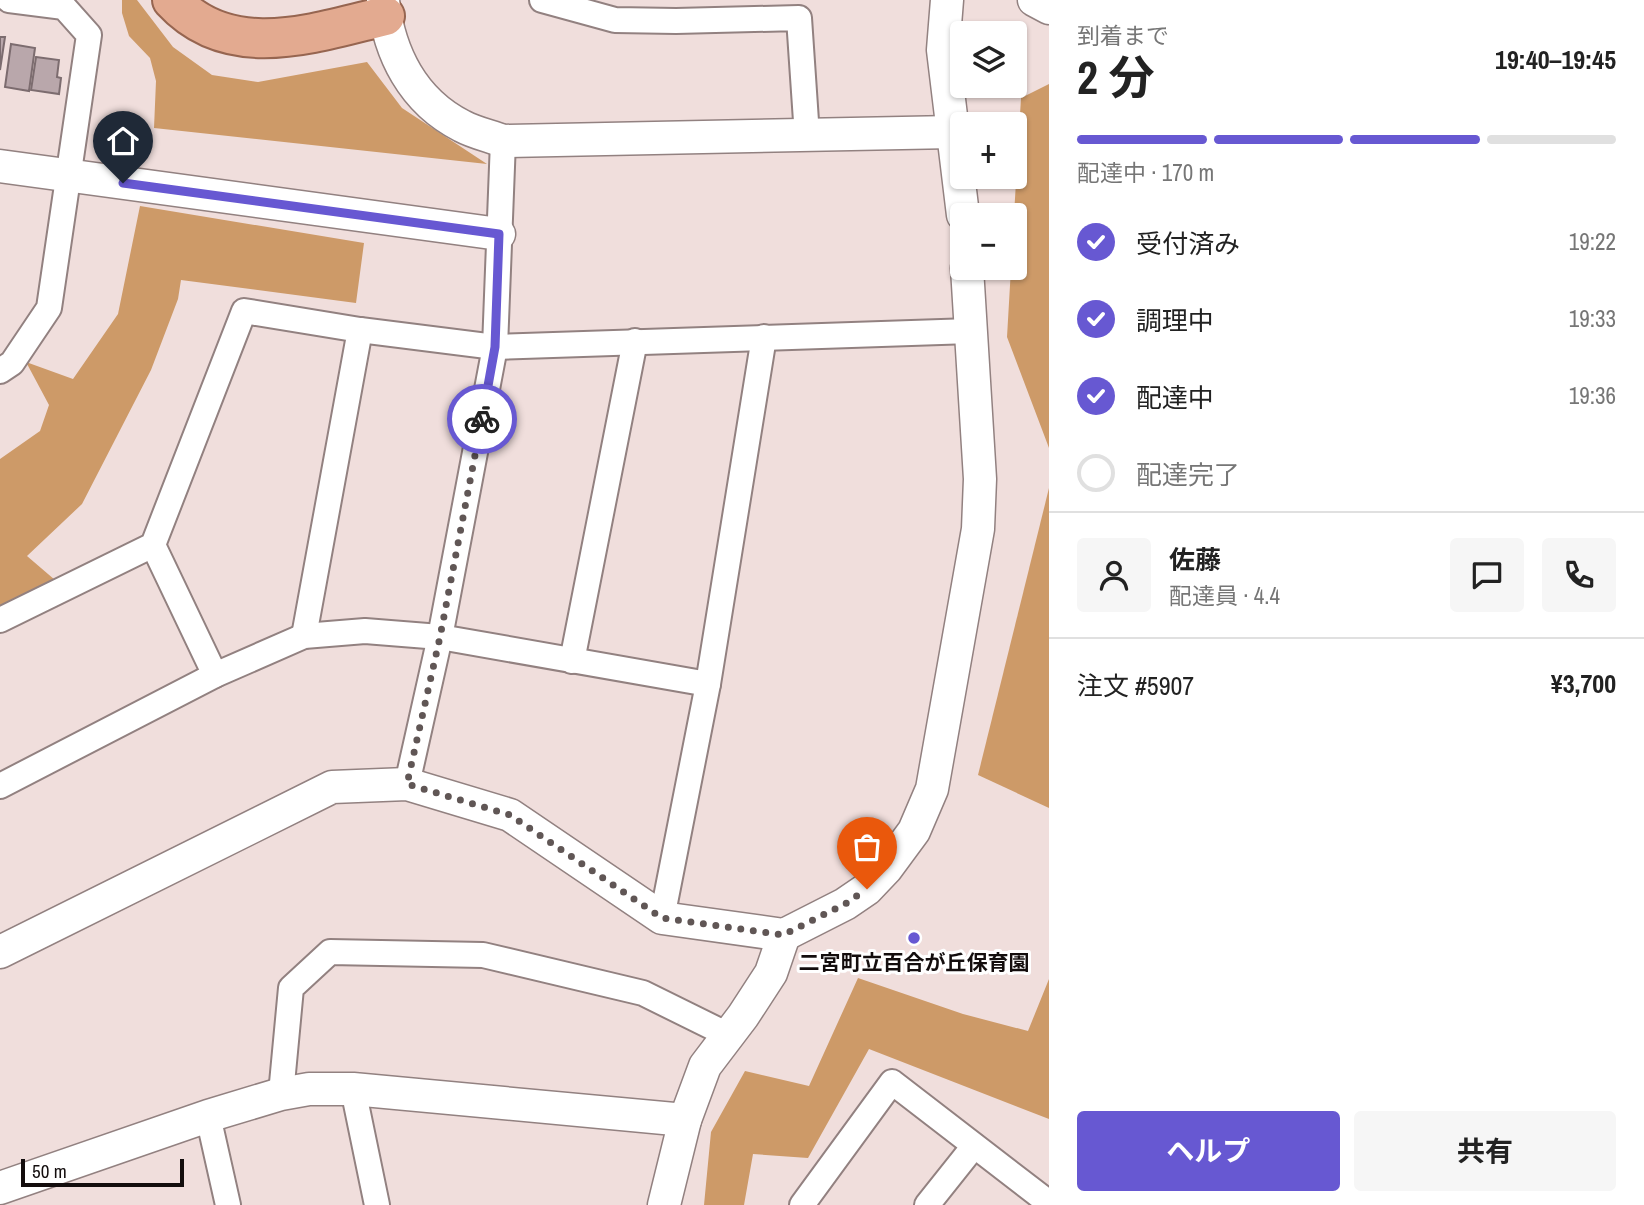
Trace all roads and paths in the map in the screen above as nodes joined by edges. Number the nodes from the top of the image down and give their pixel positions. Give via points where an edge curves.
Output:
1 (9, 0) edge
2 (172, 0) edge
3 (194, 0) edge
4 (542, 0) edge
5 (947, 0) edge
6 (1034, 0) edge
7 (384, 8) edge
8 (1049, 8) edge
9 (951, 112) edge
10 (950, 132) edge
11 (807, 136) junction
12 (503, 141) junction
13 (0, 166) edge
14 (69, 176) junction
15 (499, 234) junction
16 (968, 280) edge
17 (360, 330) junction
18 (971, 331) junction
19 (764, 337) junction
20 (635, 341) junction
21 (495, 347) junction
22 (0, 371) edge
23 (153, 545) junction
24 (0, 620) edge
25 (304, 636) junction
26 (440, 637) junction
27 (572, 661) junction
28 (215, 675) junction
29 (708, 684) junction
30 (407, 784) junction
31 (0, 786) edge
32 (662, 918) junction
33 (783, 935) junction
34 (1, 947) edge
35 (728, 1035) junction
36 (353, 1089) junction
37 (281, 1094) junction
38 (208, 1116) junction
39 (685, 1120) junction
40 (974, 1146) junction
41 (0, 1188) edge
42 (1049, 1203) edge
43 (228, 1205) edge
44 (377, 1205) edge
45 (664, 1205) edge
46 (802, 1205) edge
47 (927, 1205) edge

1 - 14 street via 64,7 89,35
2 - 7 highway via 185,14 237,38 311,34
3 - 7 highway via 227,19 256,23
4 - 11 street via 615,20 799,18
5 - 9 street via 943,50
6 - 8 street
7 - 12 street via 399,63 414,88 436,111
10 - 11 street
11 - 12 street
12 - 15 street
13 - 14 street
14 - 15 street
14 - 22 street via 49,308 12,363
15 - 21 street
16 - 18 street
17 - 21 street
17 - 23 street via 244,311
17 - 25 street
18 - 19 street
18 - 33 street via 981,479 978,529 932,789 914,831 867,889
19 - 20 street
19 - 29 street
20 - 21 street
20 - 27 street
21 - 26 street
23 - 24 street
23 - 28 street
25 - 26 street via 365,631
25 - 28 street
26 - 27 street
26 - 30 street
27 - 29 street
28 - 31 street
29 - 32 street
30 - 32 street via 510,815
30 - 34 street via 332,787
32 - 33 street
33 - 35 street via 771,973
35 - 37 street via 643,993 483,955 330,952 291,988
35 - 39 street via 705,1066
36 - 37 street
36 - 39 street
36 - 44 street
37 - 38 street
38 - 41 street
38 - 43 street
39 - 45 street
40 - 42 street
40 - 46 street via 892,1082
40 - 47 street

